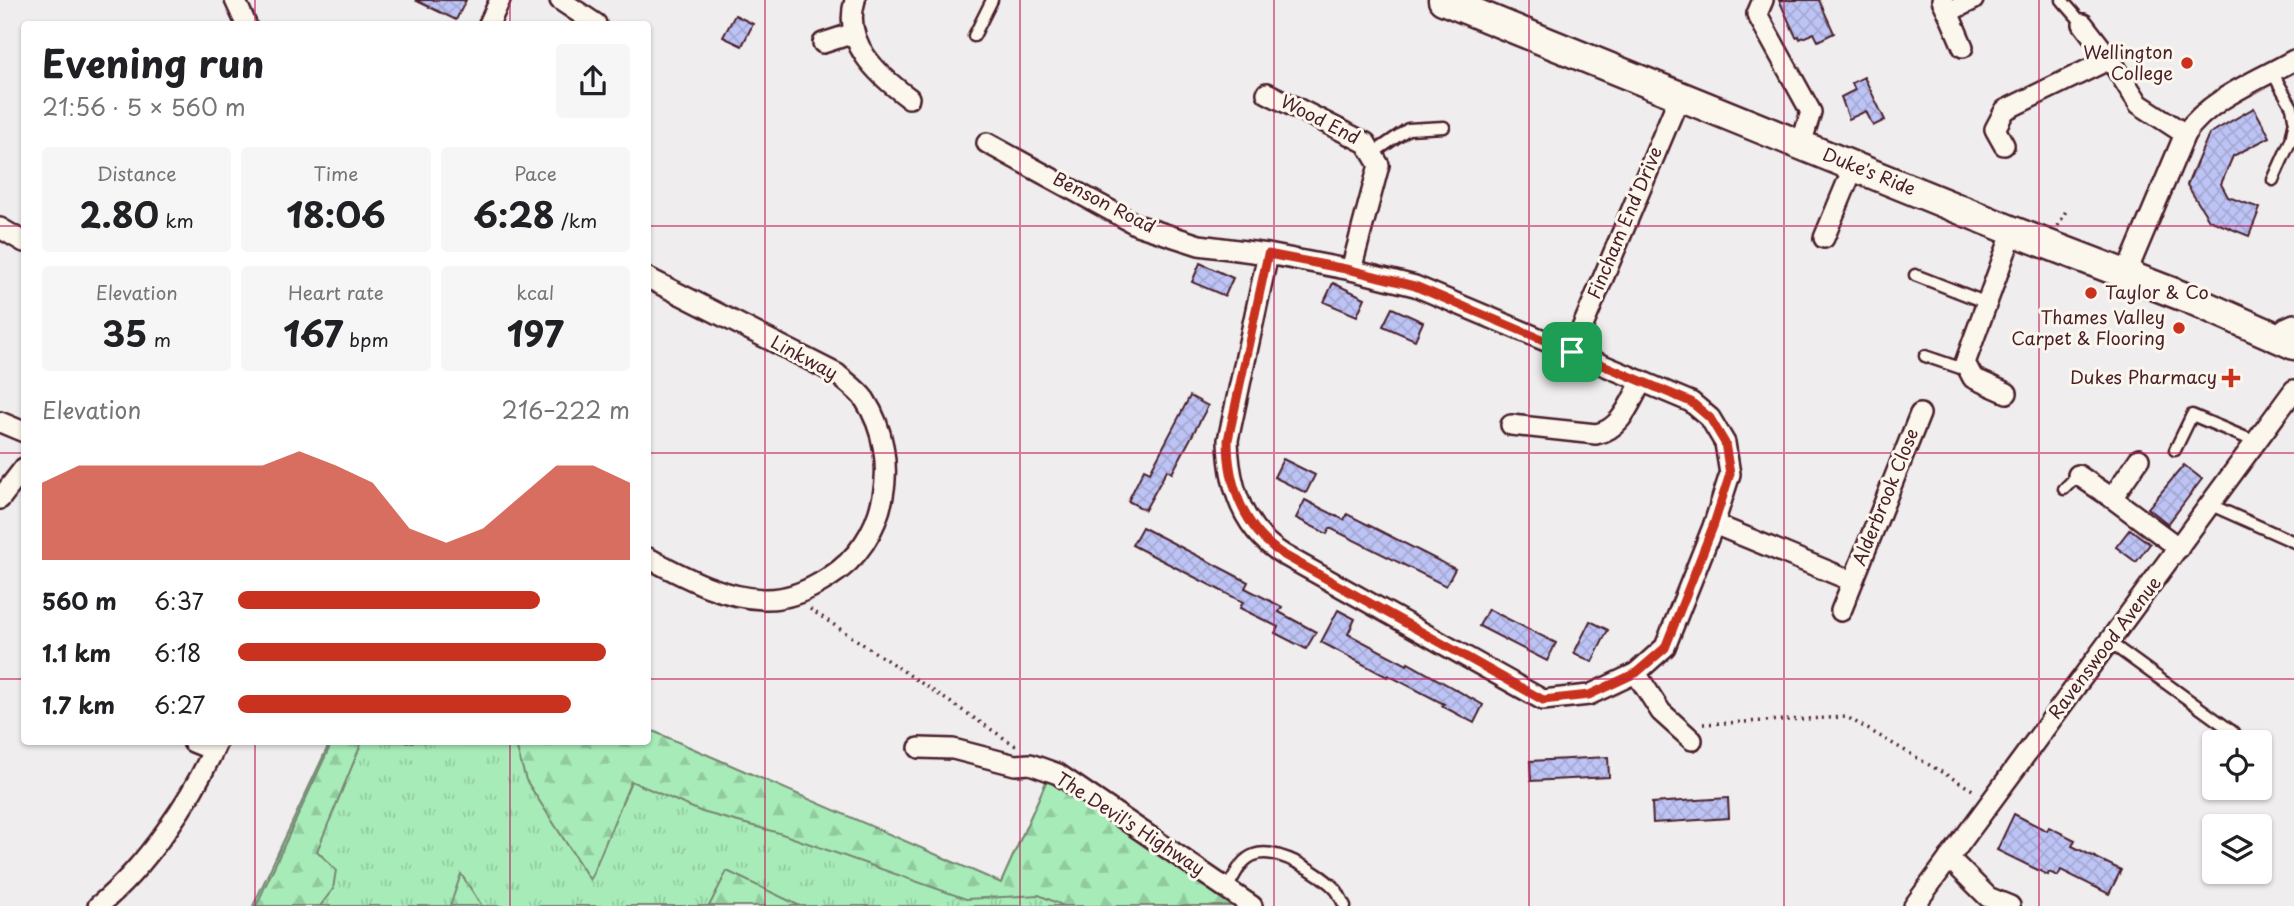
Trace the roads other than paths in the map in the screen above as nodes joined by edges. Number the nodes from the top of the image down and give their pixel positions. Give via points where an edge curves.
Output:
1 (235, 0) edge
2 (500, 0) edge
3 (560, 0) edge
4 (855, 0) edge
5 (992, 0) edge
6 (1443, 0) edge
7 (1763, 0) edge
8 (1973, 0) edge
9 (2062, 0) edge
10 (1945, 6) edge
11 (1490, 10) edge
12 (245, 21) edge
13 (490, 21) edge
14 (592, 21) edge
15 (2083, 24) joint
16 (854, 33) junction
17 (974, 36) dead end
18 (823, 43) dead end
19 (1963, 47) dead end
20 (2110, 59) junction
21 (2294, 60) edge
22 (2273, 72) junction
23 (1267, 93) dead end
24 (1680, 95) junction
25 (909, 98) dead end
26 (2294, 119) edge
27 (2294, 125) edge
28 (1444, 127) dead end
29 (2185, 134) junction
30 (987, 143) dead end
31 (1801, 144) junction
32 (2004, 145) dead end
33 (1372, 154) junction
34 (1854, 166) junction
35 (2273, 180) dead end
36 (0, 229) edge
37 (2013, 231) junction
38 (1824, 238) dead end
39 (21, 240) edge
40 (1268, 254) junction
41 (1351, 270) junction
42 (2126, 274) junction
43 (1915, 275) dead end
44 (651, 280) edge
45 (1987, 303) junction
46 (2289, 336) edge
47 (1572, 352) junction
48 (1925, 356) dead end
49 (1969, 371) junction
50 (1642, 382) junction
51 (2294, 390) edge
52 (2007, 393) dead end
53 (1920, 414) dead end
54 (0, 422) edge
55 (1511, 425) dead end
56 (21, 431) edge
57 (2256, 442) junction
58 (2175, 450) dead end
59 (2139, 459) dead end
60 (21, 472) edge
61 (2078, 475) joint
62 (2064, 489) dead end
63 (2112, 498) junction
64 (0, 499) edge
65 (2211, 505) junction
66 (1714, 524) junction
67 (2294, 542) edge
68 (2179, 548) junction
69 (651, 560) edge
70 (1852, 581) junction
71 (1841, 611) dead end
72 (2109, 642) junction
73 (1636, 673) junction
74 (2229, 730) edge
75 (1692, 740) dead end
76 (215, 746) edge
77 (919, 748) dead end
78 (1949, 858) junction
79 (1227, 888) junction
80 (98, 906) edge
81 (1252, 906) edge
82 (1345, 906) edge
83 (1914, 906) edge
84 (2010, 906) edge

1 - 12 street
2 - 13 street
3 - 14 street
4 - 16 street
5 - 17 lane
6 - 11 main road, Duke's Ride
7 - 31 street via 1757,14 1811,112
8 - 10 street
9 - 15 lane
10 - 19 street
11 - 24 main road, Duke's Ride
15 - 20 street
16 - 18 street
16 - 25 street via 870,65
20 - 29 street via 2139,104
20 - 32 street via 2005,110 1995,129
21 - 22 street
22 - 26 lane
22 - 29 street via 2215,104 2196,118
23 - 33 street, Wood End via 1366,143
24 - 31 main road, Duke's Ride
24 - 47 street, Fincham End Drive
27 - 35 lane
28 - 33 lane via 1408,129
29 - 42 street
30 - 40 street, Benson Road via 1137,225 1199,246
31 - 34 main road, Duke's Ride
33 - 41 street, Wood End via 1379,165
34 - 37 main road, Duke's Ride
34 - 38 street
36 - 39 street
37 - 42 main road, Duke's Ride
37 - 45 street
40 - 41 street, Benson Road
40 - 73 street, Benson Road via 1228,440 1233,487 1252,526 1284,555 1543,700 1589,695
41 - 47 street, Benson Road via 1415,286
42 - 46 main road, Duke's Ride
43 - 45 lane
44 - 69 street, Linkway via 837,374 863,397 880,431 886,479 872,530 858,553 842,570 792,596 763,599 730,594
45 - 49 street via 1965,363
47 - 50 street, Benson Road
48 - 49 lane
49 - 52 street via 1973,379
50 - 55 street via 1620,421 1603,433
50 - 66 street, Benson Road via 1691,402 1710,418 1725,443 1730,474
51 - 57 street, Ravenswood Avenue
53 - 70 street, Alderbrook Close
54 - 56 street
57 - 58 lane via 2192,415
57 - 65 street, Ravenswood Avenue
59 - 63 street
60 - 64 street
61 - 62 lane
61 - 63 street
63 - 68 street
65 - 67 lane
65 - 68 street, Ravenswood Avenue
66 - 70 street, Alderbrook Close
66 - 73 street, Benson Road via 1665,648
68 - 72 street, Ravenswood Avenue
70 - 71 street, Alderbrook Close
72 - 74 lane
72 - 78 street, Ravenswood Avenue
73 - 75 street via 1661,712
76 - 80 street via 168,830 117,891
77 - 79 street, The Devil's Highway via 953,749 1058,774
78 - 83 street, Ravenswood Avenue
78 - 84 street via 1988,897
79 - 81 street, The Devil's Highway
79 - 82 lane via 1243,862 1256,854 1271,853 1302,864 1326,881

